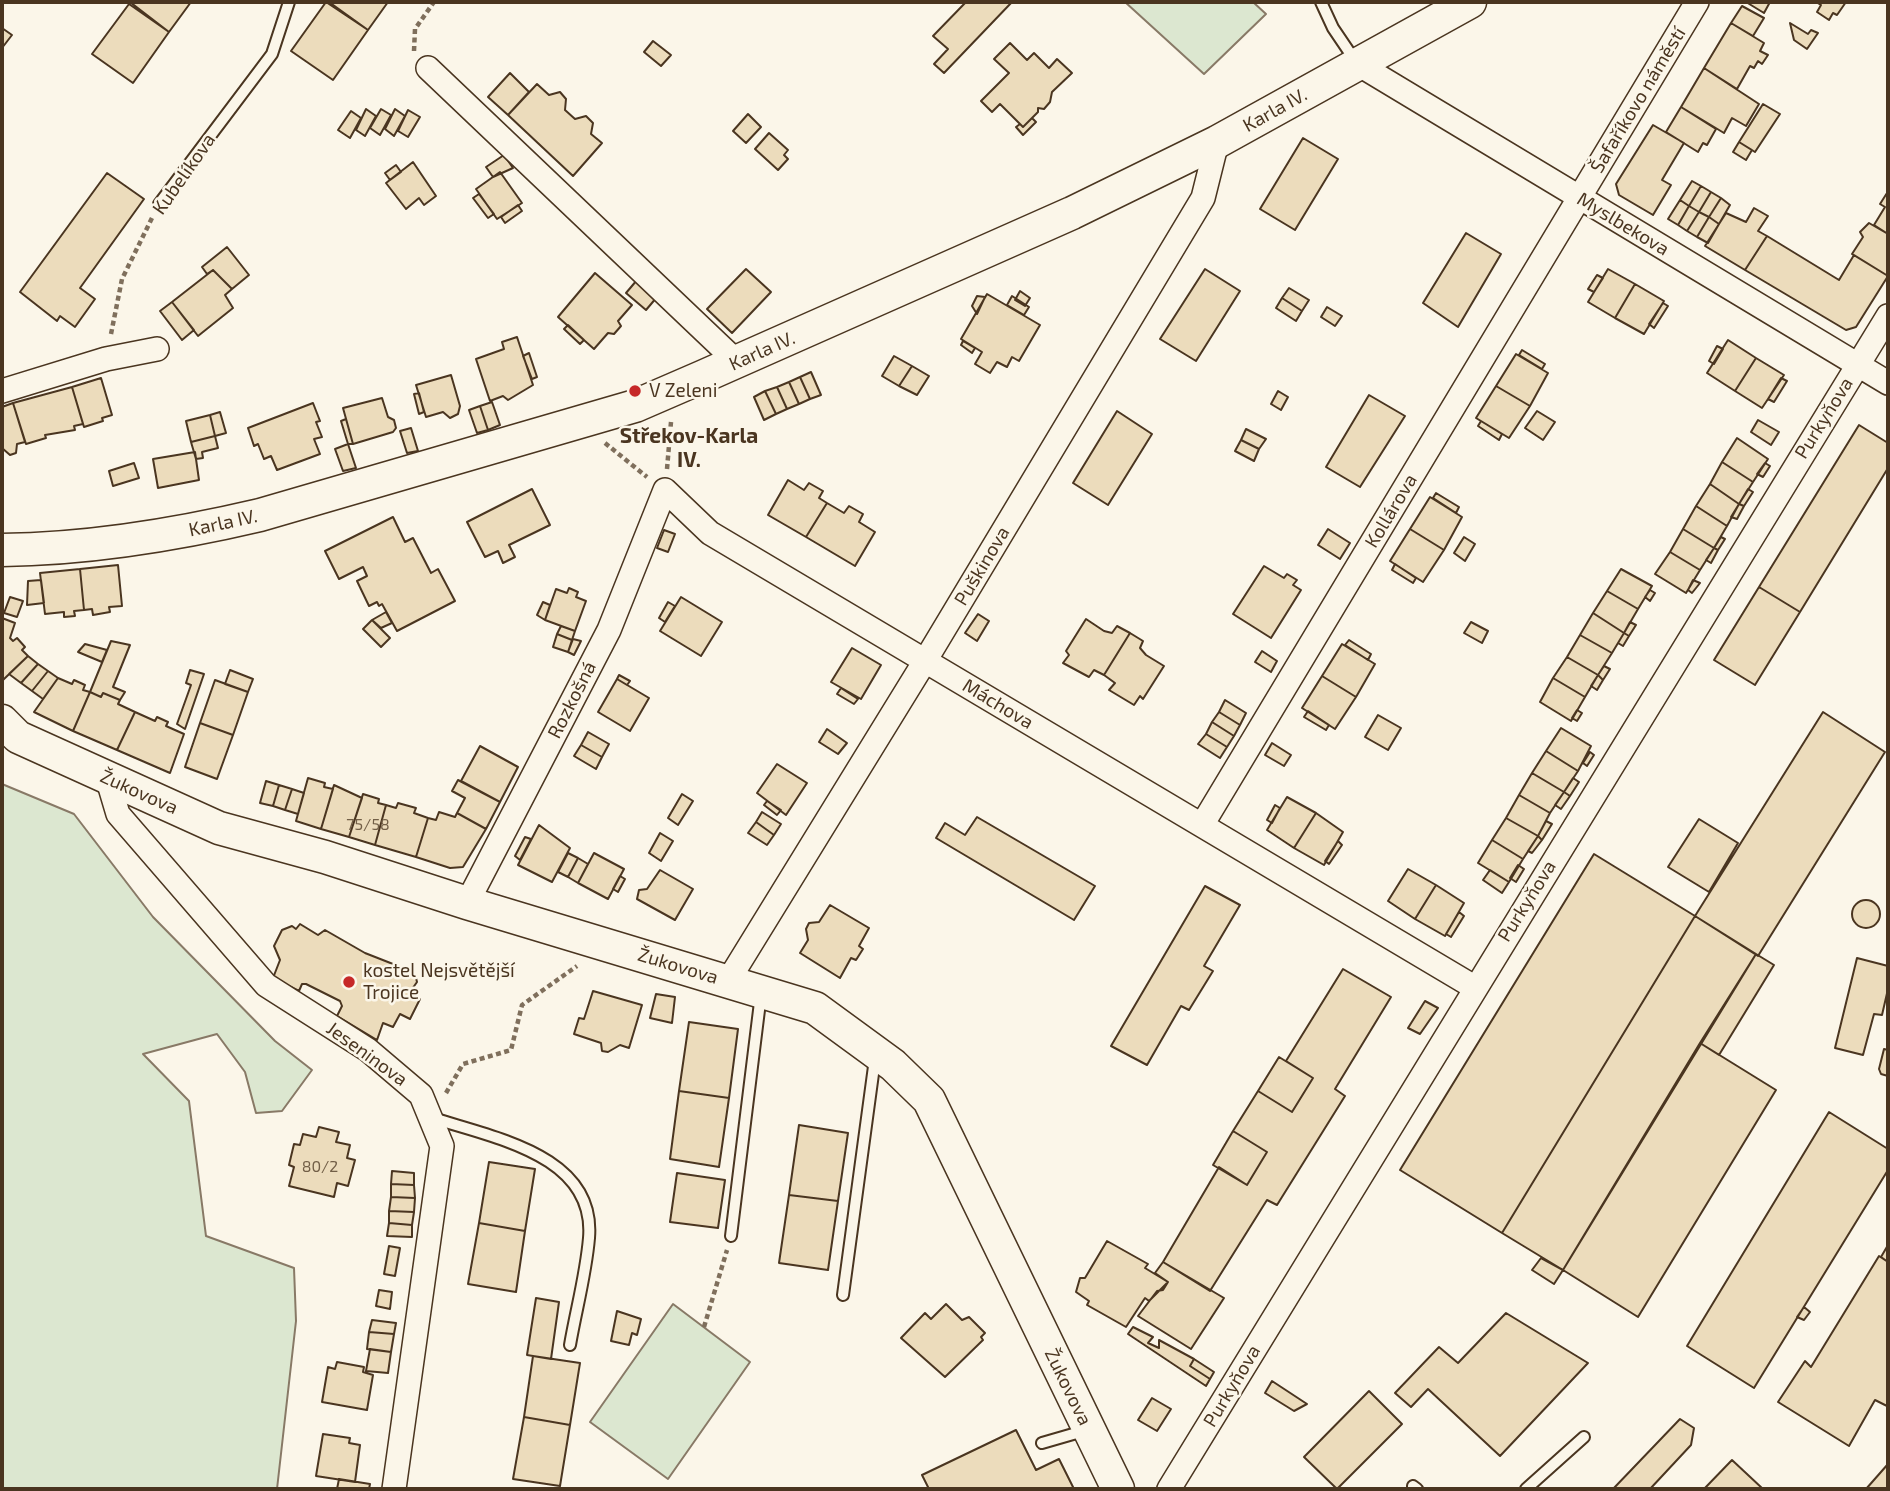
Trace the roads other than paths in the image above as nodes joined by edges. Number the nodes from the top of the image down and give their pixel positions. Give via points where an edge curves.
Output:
1 (289, 2) edge
2 (1321, 2) edge
3 (1470, 2) edge
4 (1697, 2) edge
5 (1358, 64) junction
6 (428, 68) road end
7 (1217, 142) junction
8 (1580, 198) junction
9 (159, 204) road end
10 (1888, 316) edge
11 (157, 349) dead end
12 (737, 362) junction
13 (1857, 364) junction
14 (1888, 383) edge
15 (2, 391) edge
16 (664, 490) joint
17 (2, 550) edge
18 (925, 662) junction
19 (2, 721) edge
20 (107, 778) junction
21 (1202, 825) junction
22 (467, 903) junction
23 (728, 981) junction
24 (1474, 988) junction
25 (761, 992) junction
26 (876, 1053) junction
27 (430, 1118) junction
28 (732, 1236) road end
29 (843, 1295) dead end
30 (570, 1345) dead end
31 (1089, 1430) junction
32 (1584, 1437) dead end
33 (1042, 1443) dead end
34 (394, 1489) edge
35 (1118, 1489) edge
36 (1169, 1489) edge
37 (1526, 1489) edge

1 - 9 lane, Kubelíkova via 272,54
2 - 5 lane
3 - 5 street, Karla IV.
4 - 8 street, Šafaříkovo náměstí
5 - 7 street, Karla IV.
5 - 8 street, Myslbekova
6 - 12 street
7 - 12 street, Karla IV. via 1072,213
7 - 18 street, Puškinova via 1203,198
8 - 13 street, Myslbekova
8 - 21 street, Kollárova
10 - 13 street, Purkyňova
11 - 15 street via 106,359
12 - 17 street, Karla IV. via 635,406 260,515 81,547
13 - 14 street, Myslbekova
13 - 24 street, Purkyňova
16 - 18 street, Máchova via 710,533
16 - 22 street, Rozkošná via 608,630
18 - 21 street, Máchova
18 - 23 street, Puškinova
19 - 20 street, Žukovova via 18,737
20 - 22 street, Žukovova via 219,828
20 - 27 street, Jeseninova via 118,814 266,985 368,1050 421,1095
21 - 24 street, Máchova
22 - 23 street, Žukovova
23 - 25 street, Žukovova
24 - 36 street, Purkyňova
25 - 26 street, Žukovova via 815,1008
25 - 28 lane
26 - 29 lane
26 - 31 street, Žukovova via 929,1100
27 - 30 lane via 522,1146 557,1165 586,1200 590,1237
27 - 34 street, Jeseninova via 442,1146
31 - 33 lane
31 - 35 street, Žukovova
32 - 37 lane

